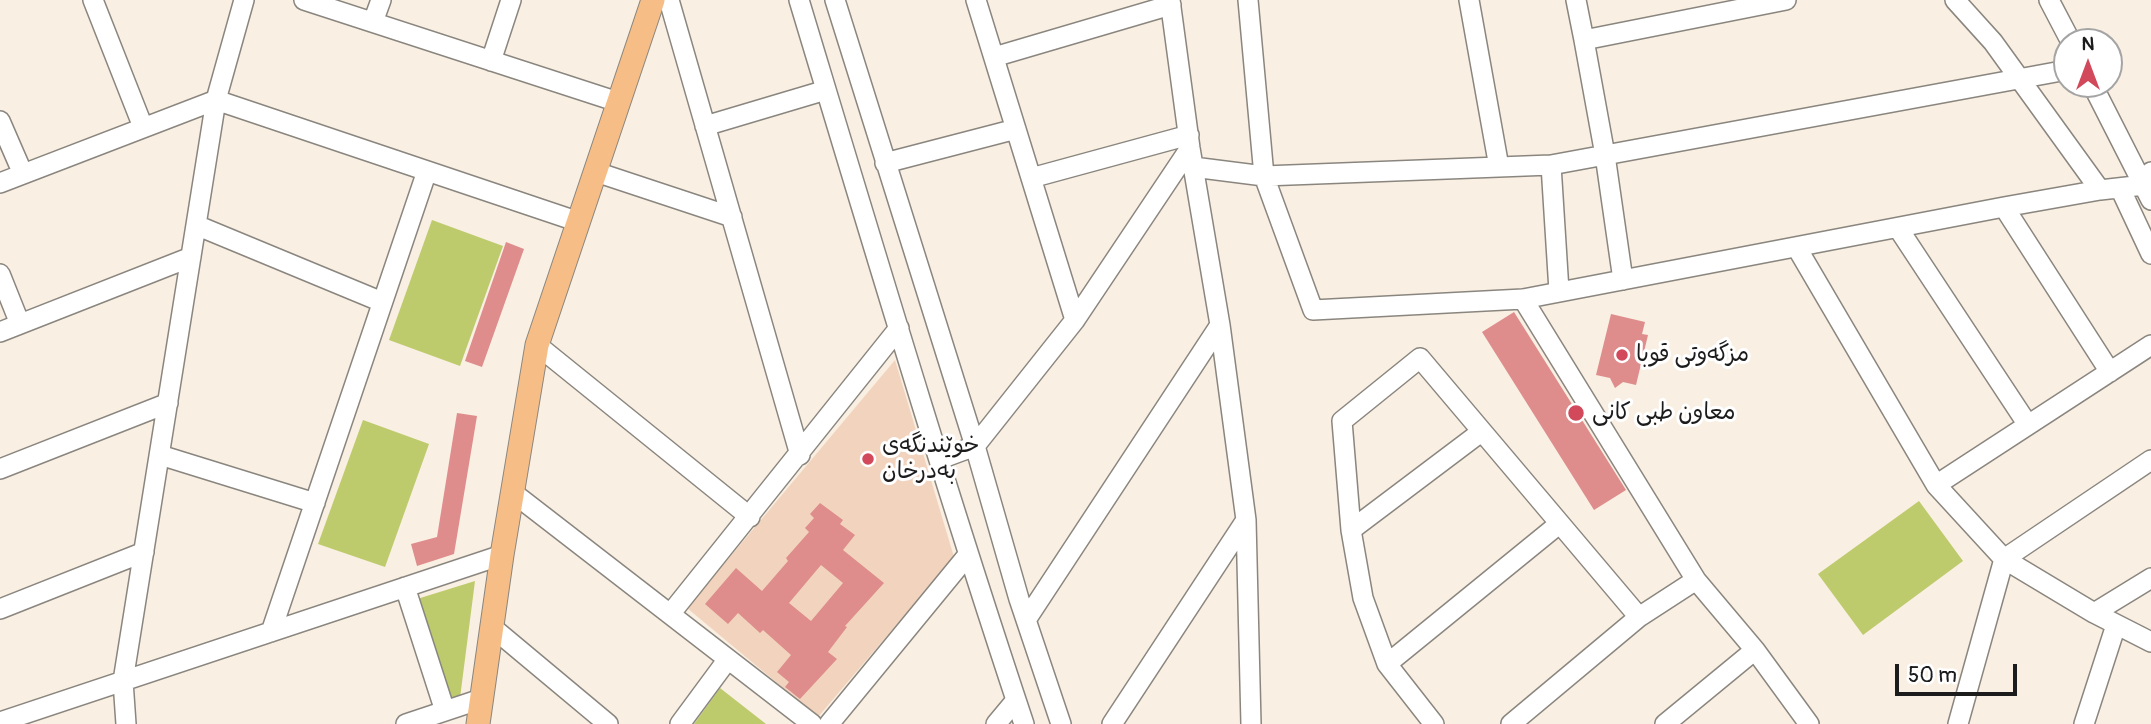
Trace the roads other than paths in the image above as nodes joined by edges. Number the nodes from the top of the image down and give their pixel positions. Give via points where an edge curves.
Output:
1 (93, 0) edge
2 (304, 0) edge
3 (381, 0) edge
4 (511, 0) edge
5 (653, 0) edge
6 (669, 0) edge
7 (799, 0) edge
8 (835, 0) edge
9 (976, 0) edge
10 (1248, 0) edge
11 (1469, 0) edge
12 (1576, 0) edge
13 (1786, 0) edge
14 (1955, 0) edge
15 (2049, 0) edge
16 (244, 1) edge
17 (1170, 3) edge
18 (373, 22) junction
19 (2064, 28) edge
20 (1584, 40) junction
21 (993, 57) junction
22 (491, 61) junction
23 (2053, 74) edge
24 (2019, 80) junction
25 (826, 90) junction
26 (2100, 98) edge
27 (216, 100) junction
28 (618, 102) junction
29 (0, 121) edge
30 (705, 126) junction
31 (143, 127) junction
32 (1016, 130) junction
33 (1191, 150) junction
34 (1605, 155) junction
35 (885, 163) junction
36 (1551, 165) junction
37 (1499, 167) junction
38 (427, 171) junction
39 (596, 172) junction
40 (23, 174) junction
41 (1264, 176) junction
42 (1031, 177) junction
43 (0, 183) edge
44 (2149, 186) edge
45 (2110, 189) junction
46 (2004, 207) junction
47 (732, 217) junction
48 (579, 222) junction
49 (196, 225) junction
50 (1898, 228) junction
51 (1797, 247) junction
52 (2151, 254) edge
53 (191, 257) junction
54 (0, 274) edge
55 (1623, 279) junction
56 (1559, 291) junction
57 (1523, 299) junction
58 (382, 302) junction
59 (1075, 320) junction
60 (20, 324) junction
61 (1220, 326) junction
62 (899, 328) junction
63 (0, 332) edge
64 (537, 345) junction
65 (2151, 345) edge
66 (2110, 372) junction
67 (168, 403) junction
68 (2028, 425) junction
69 (1481, 432) junction
70 (975, 446) junction
71 (160, 455) junction
72 (800, 455) junction
73 (940, 459) junction
74 (2151, 460) edge
75 (0, 469) edge
76 (1937, 485) junction
77 (512, 492) junction
78 (315, 503) junction
79 (750, 517) junction
80 (1246, 520) junction
81 (1559, 524) junction
82 (1351, 530) junction
83 (144, 552) junction
84 (502, 555) junction
85 (967, 556) junction
86 (2004, 559) junction
87 (2151, 578) edge
88 (1696, 580) junction
89 (405, 587) junction
90 (0, 609) edge
91 (671, 613) junction
92 (2094, 613) junction
93 (1639, 617) junction
94 (1026, 620) junction
95 (2116, 625) junction
96 (493, 628) junction
97 (271, 632) junction
98 (2151, 642) edge
99 (1755, 650) junction
100 (728, 659) junction
101 (1387, 664) junction
102 (124, 681) junction
103 (481, 699) junction
104 (1016, 700) junction
105 (445, 711) junction
106 (0, 722) edge
107 (1518, 722) edge
108 (126, 724) edge
109 (406, 724) edge
110 (478, 724) edge
111 (608, 724) edge
112 (680, 724) edge
113 (812, 724) edge
114 (829, 724) edge
115 (996, 724) edge
116 (1024, 724) edge
117 (1061, 724) edge
118 (1112, 724) edge
119 (1251, 724) edge
120 (1434, 724) edge
121 (1665, 724) edge
122 (1810, 724) edge
123 (1958, 724) edge
124 (2084, 724) edge

1 - 31 street
2 - 18 street
3 - 18 street
4 - 22 street
5 - 28 main road
6 - 30 street
7 - 25 street
8 - 35 street
9 - 21 street
10 - 41 street
11 - 37 street
12 - 20 street
13 - 20 street
14 - 24 street
15 - 19 street
16 - 27 street
17 - 21 street
17 - 33 street
18 - 22 street
20 - 34 street
21 - 32 street
22 - 28 street
23 - 24 street
24 - 34 street
24 - 45 street
25 - 30 street
25 - 62 street
26 - 44 street
27 - 31 street
27 - 38 street
27 - 49 street
28 - 39 main road
29 - 40 street
30 - 47 street
31 - 40 street
32 - 35 street
32 - 42 street
33 - 41 street
33 - 42 street
33 - 59 street
33 - 61 street
34 - 36 street
34 - 55 street
35 - 70 street
36 - 37 street
36 - 56 street
37 - 41 street
38 - 48 street
38 - 58 street
39 - 47 street
39 - 48 main road
40 - 43 street
41 - 57 street via 1313,310
42 - 59 street
44 - 45 street
45 - 46 street
45 - 52 street
46 - 50 street
46 - 66 street
47 - 72 street
48 - 64 main road
49 - 53 street
49 - 58 street
50 - 51 street
50 - 68 street
51 - 55 street
51 - 76 street
53 - 60 street
53 - 67 street
54 - 60 street
55 - 56 street
56 - 57 street
57 - 88 street
58 - 78 street
59 - 70 street
60 - 63 street
61 - 80 street
61 - 94 street
62 - 72 street
62 - 73 street
64 - 77 main road
64 - 79 street
65 - 66 street
66 - 68 street
67 - 71 street
67 - 75 street
68 - 76 street
69 - 81 street
69 - 82 street
69 - 82 street via 1420,358 1342,421
70 - 73 street
70 - 94 street
71 - 78 street
71 - 83 street
72 - 79 street
73 - 85 street
74 - 86 street
76 - 86 street
77 - 84 main road
77 - 91 street
78 - 97 street
79 - 91 street
80 - 118 street
80 - 119 street
81 - 93 street
81 - 101 street
82 - 101 street via 1363,598
83 - 90 street
83 - 102 street
84 - 89 street
84 - 96 main road
85 - 104 street
85 - 114 street
86 - 92 street
86 - 123 street
87 - 92 street
88 - 93 street
88 - 99 street
89 - 97 street
89 - 105 street
91 - 100 street
92 - 95 street
93 - 107 street
94 - 117 street
95 - 98 street
95 - 124 street
96 - 103 main road
96 - 111 street
97 - 102 street
99 - 121 street
99 - 122 street
100 - 112 street
100 - 113 street
101 - 120 street
102 - 106 street
102 - 108 street
103 - 105 street
103 - 110 main road
104 - 115 street
104 - 116 street
105 - 109 street

